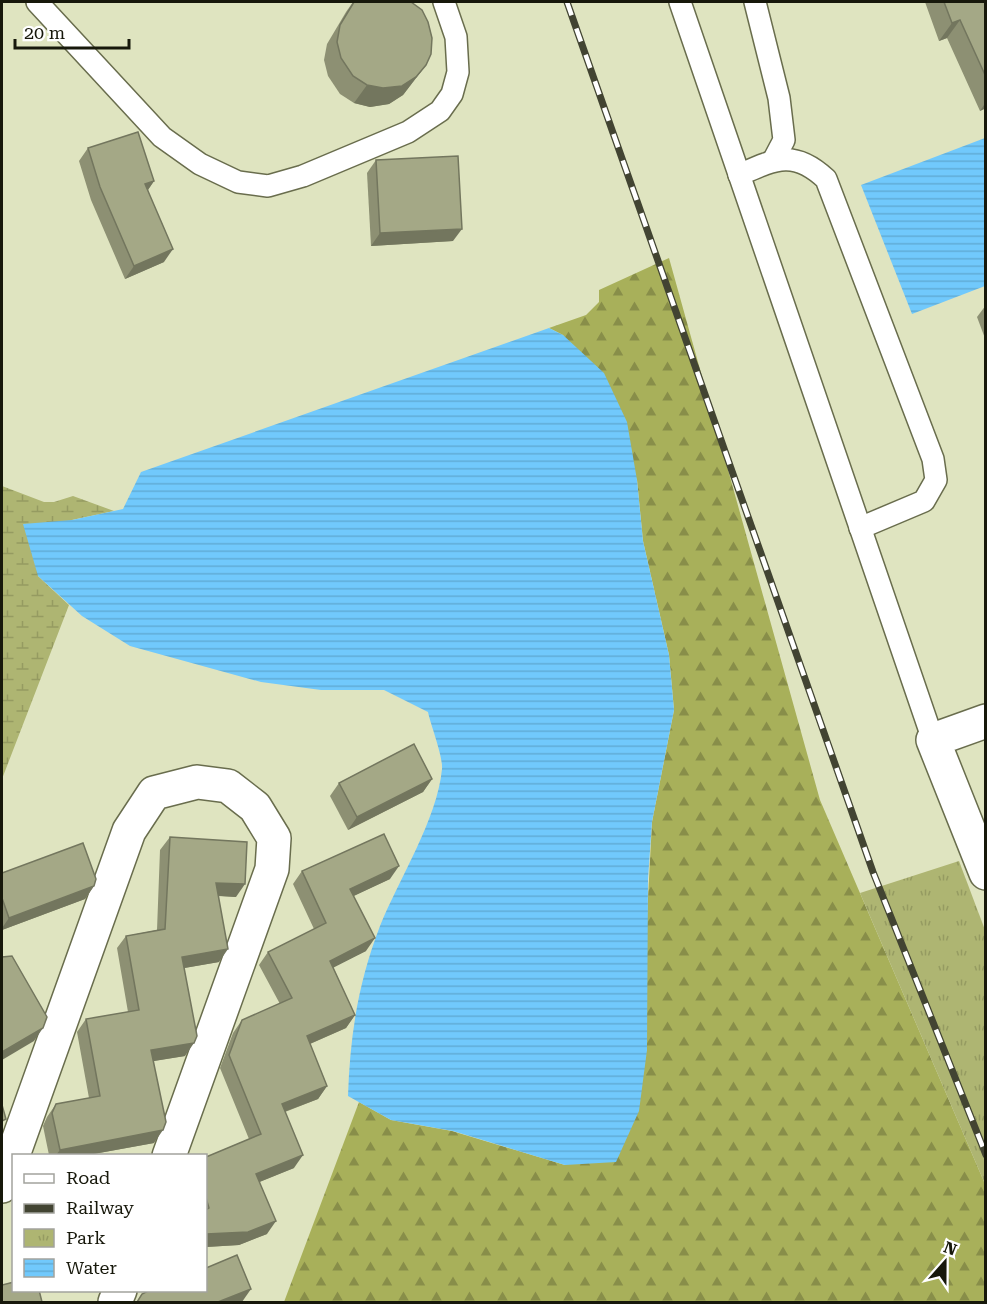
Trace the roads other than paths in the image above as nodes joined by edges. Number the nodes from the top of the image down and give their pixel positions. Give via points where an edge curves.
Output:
1 (37, 2) edge
2 (444, 2) edge
3 (680, 2) edge
4 (754, 2) edge
5 (774, 159) junction
6 (739, 175) junction
7 (860, 528) junction
8 (986, 721) edge
9 (933, 740) junction
10 (986, 873) edge
11 (13, 1154) edge
12 (169, 1154) edge
13 (12, 1158) edge
14 (2, 1186) edge

1 - 2 lane via 162,137 209,169 238,182 268,186 303,176 408,132 440,111 452,94 458,72 456,37
3 - 6 lane
4 - 5 lane via 779,98 784,140
5 - 6 lane
5 - 7 lane via 790,159 813,168 826,179 933,459 936,480 924,501
6 - 7 lane
7 - 9 lane
8 - 9 street
9 - 10 street
11 - 12 street via 129,831 154,793 197,782 228,786 255,807 274,838 273,869
13 - 14 street

